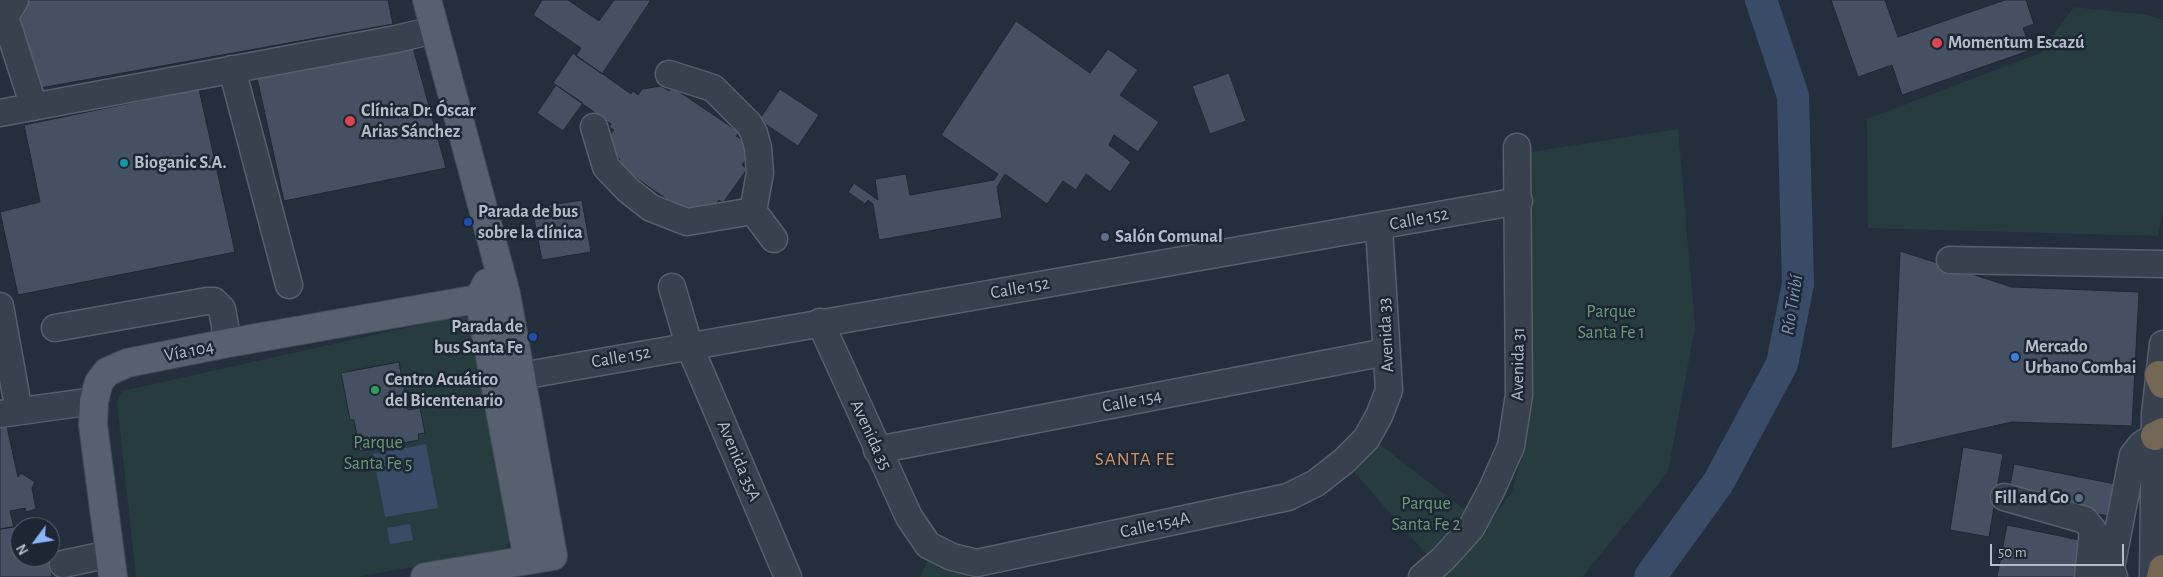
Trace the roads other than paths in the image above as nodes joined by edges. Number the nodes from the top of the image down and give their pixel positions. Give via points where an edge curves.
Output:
1 (421, 0) edge
2 (427, 0) edge
3 (7, 11) edge
4 (430, 30) junction
5 (232, 69) junction
6 (669, 74) dead end
7 (34, 107) junction
8 (0, 113) edge
9 (594, 127) dead end
10 (1517, 148) dead end
11 (1519, 201) junction
12 (753, 211) junction
13 (1379, 226) junction
14 (774, 239) dead end
15 (1950, 260) dead end
16 (2163, 264) edge
17 (289, 285) dead end
18 (672, 287) dead end
19 (495, 295) junction
20 (0, 306) edge
21 (820, 322) junction
22 (55, 328) dead end
23 (228, 343) junction
24 (2163, 344) edge
25 (689, 345) junction
26 (1386, 352) junction
27 (520, 376) junction
28 (2161, 380) edge
29 (94, 401) junction
30 (8, 405) edge
31 (2159, 434) edge
32 (1366, 439) joint
33 (877, 450) junction
34 (2004, 497) dead end
35 (928, 545) joint
36 (63, 564) dead end
37 (536, 565) edge
38 (111, 566) edge
39 (2163, 569) edge
40 (425, 577) edge
41 (788, 577) edge
42 (1422, 577) edge
43 (2088, 577) edge
44 (2114, 577) edge
45 (2153, 577) edge
46 (2161, 577) edge

1 - 4 main road
2 - 19 main road
3 - 7 street
4 - 5 street
4 - 19 main road via 495,266
5 - 7 street
5 - 17 street
6 - 12 street via 713,88 754,133 760,173
7 - 8 street
9 - 12 street via 606,167 651,208 687,222
10 - 11 street, Avenida 31
11 - 13 street, Calle 152
11 - 42 street, Avenida 31 via 1519,395 1511,446 1472,528
12 - 14 street
13 - 21 street, Calle 152
13 - 26 street, Avenida 33
15 - 16 street
18 - 25 street, Avenida 35A
19 - 23 main road, Vía 104
19 - 27 main road
19 - 37 main road
20 - 30 street
21 - 25 street, Calle 152
21 - 33 street, Avenida 35
22 - 23 street via 207,301 222,309
23 - 29 main road, Vía 104 via 127,363 107,372 99,382
24 - 28 street
25 - 27 street, Calle 152
25 - 41 street, Avenida 35A
26 - 32 street, Avenida 33 via 1389,390
26 - 33 street, Calle 154
27 - 37 main road via 553,556
28 - 31 street
29 - 30 street
29 - 38 main road, Vía 104 via 93,425
31 - 44 street via 2134,454 2111,568
31 - 45 street
32 - 35 street, Calle 154A via 1344,462 1316,483 1288,497 977,563 952,557
33 - 35 street, Avenida 35 via 909,517
34 - 43 street via 2085,520 2093,530
36 - 38 street
37 - 40 main road
39 - 46 highway

